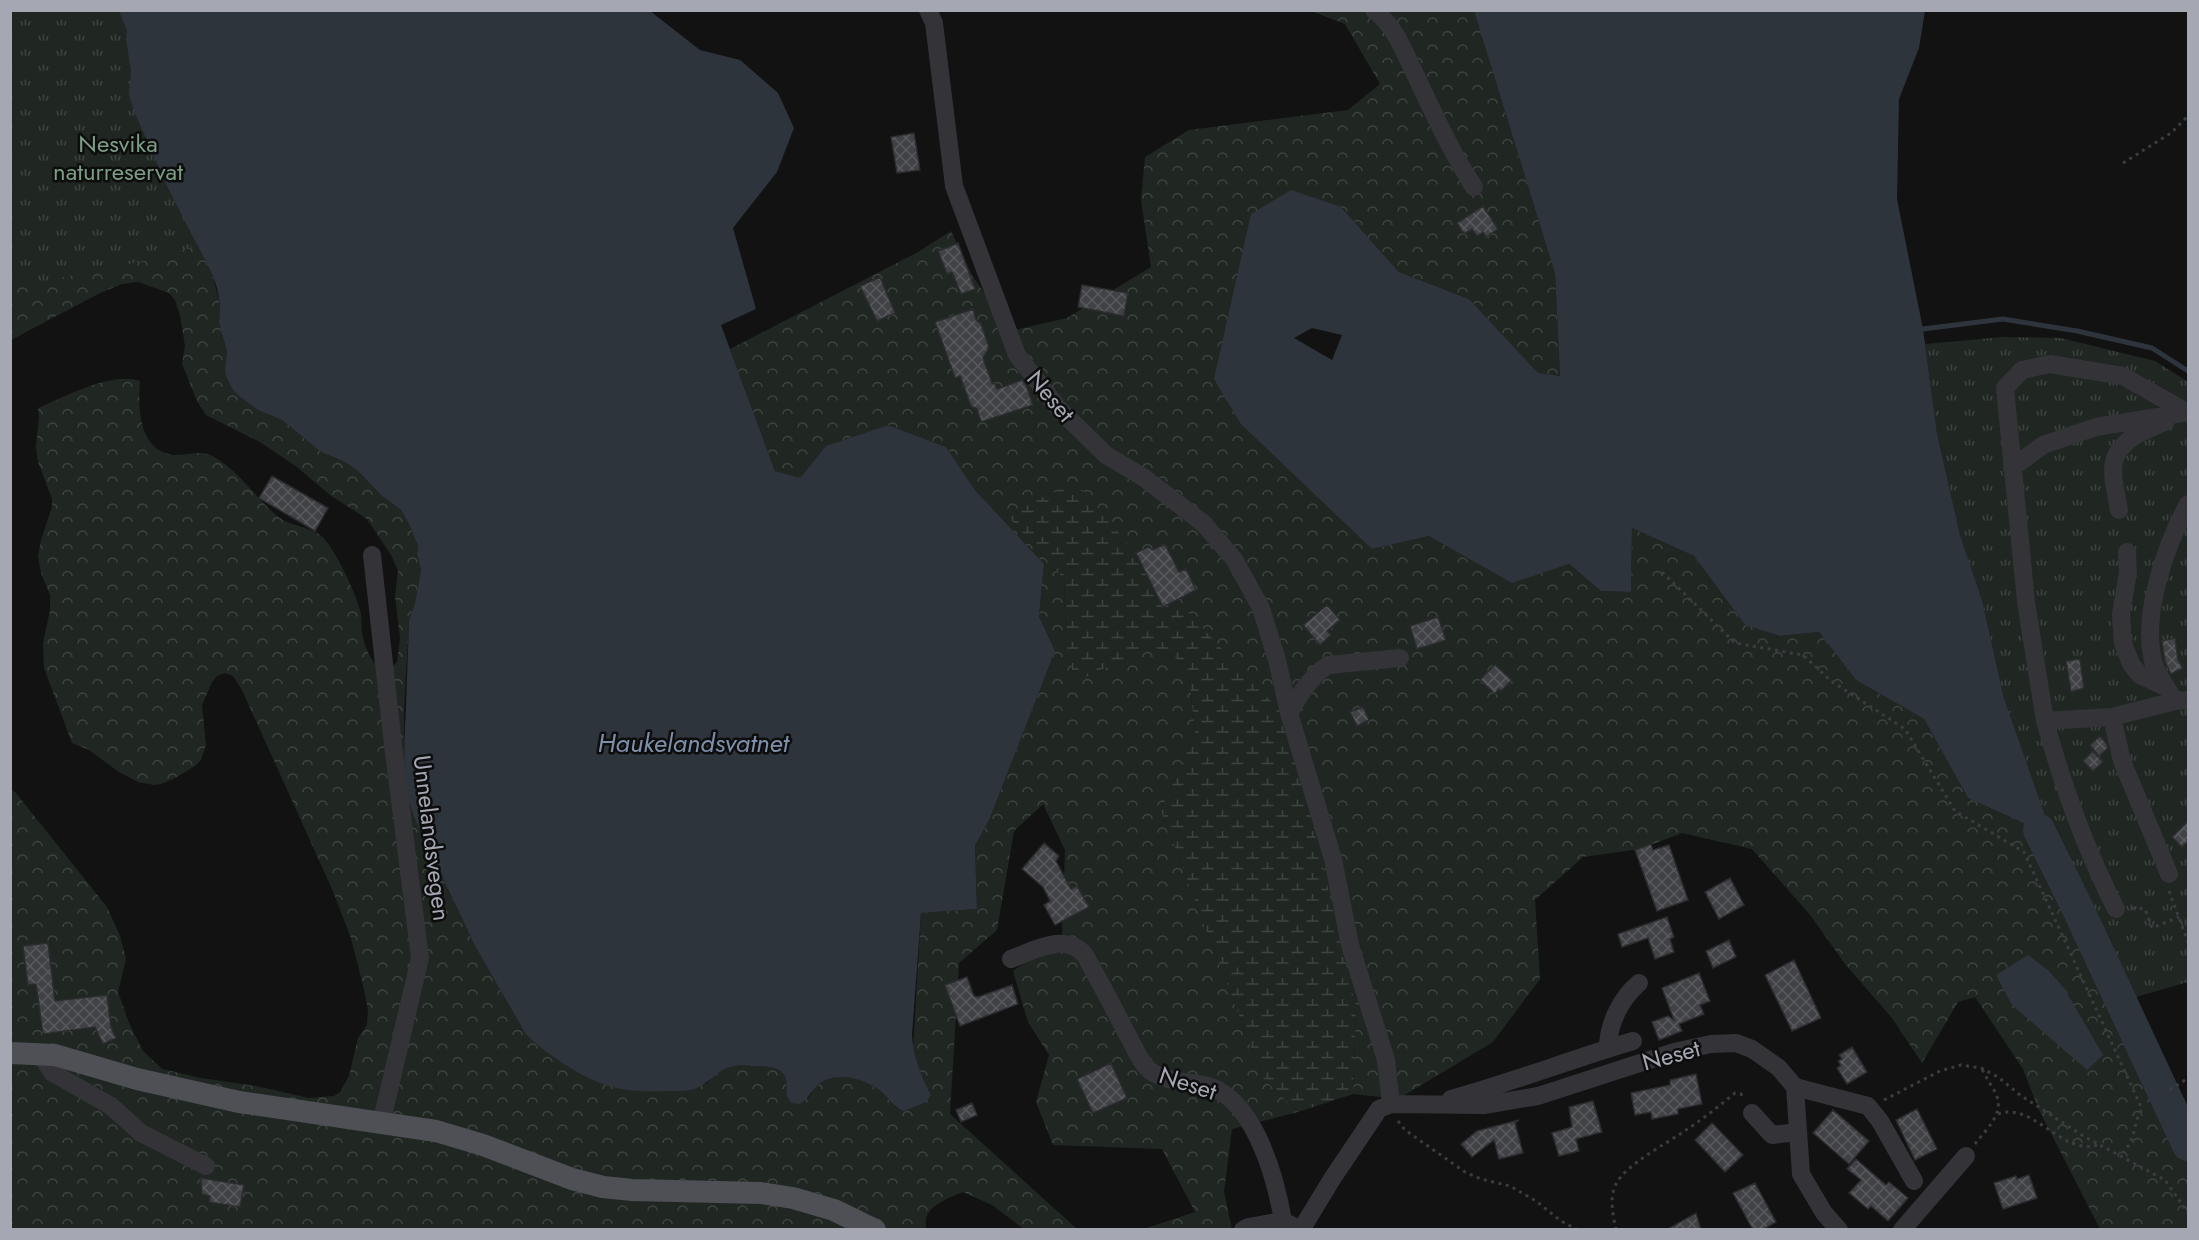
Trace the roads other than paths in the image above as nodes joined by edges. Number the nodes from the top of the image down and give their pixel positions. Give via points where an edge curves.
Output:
1 (928, 10) edge
2 (1374, 10) edge
3 (1474, 187) dead end
4 (2184, 413) edge
5 (2012, 468) junction
6 (2188, 504) edge
7 (2119, 510) dead end
8 (2127, 552) dead end
9 (372, 555) dead end
10 (1400, 658) dead end
11 (2177, 696) edge
12 (1288, 713) junction
13 (2112, 717) junction
14 (2045, 721) junction
15 (2169, 874) road end
16 (2116, 909) road end
17 (1011, 959) dead end
18 (1639, 982) dead end
19 (1633, 1041) dead end
20 (1608, 1048) junction
21 (10, 1053) edge
22 (39, 1053) junction
23 (1795, 1087) junction
24 (1388, 1105) junction
25 (1430, 1105) junction
26 (1752, 1113) road end
27 (381, 1124) junction
28 (1798, 1132) junction
29 (1966, 1156) road end
30 (206, 1166) dead end
31 (1914, 1181) dead end
32 (1283, 1221) junction
33 (875, 1230) edge
34 (1243, 1230) edge
35 (1300, 1230) edge
36 (1839, 1230) edge
37 (1902, 1230) edge

1 - 12 street, Neset via 934,23 954,186 1017,355 1059,409 1106,455 1143,477 1203,523 1234,559 1261,608
2 - 3 street via 1386,20 1399,41 1455,158
4 - 5 street via 2096,427 2043,445
4 - 5 street via 2123,376 2050,364 2022,370 2006,388
4 - 7 street via 2126,441 2114,456 2112,474
5 - 14 street via 2026,602
6 - 11 street via 2165,553 2151,631 2157,672
8 - 11 street via 2122,643 2140,675
9 - 27 street, Unnelandsvegen via 420,958
10 - 12 street via 1328,665
11 - 13 street
12 - 24 street, Neset via 1333,860 1350,945 1386,1060
13 - 14 street
13 - 15 street via 2122,761
14 - 16 street via 2080,833
17 - 32 street, Neset via 1046,946 1078,946 1148,1069 1172,1081 1209,1086 1230,1097 1247,1119 1267,1158
18 - 20 street, Neset via 1616,1012
19 - 20 street, Neset
20 - 25 street, Neset via 1498,1087
21 - 22 main road
22 - 27 main road via 238,1102
22 - 30 street via 53,1073 111,1106 141,1133
23 - 25 street, Neset via 1779,1068 1752,1049 1736,1043 1711,1044 1538,1096 1484,1106
23 - 28 street
23 - 31 street via 1868,1106
24 - 25 street, Neset
24 - 35 street via 1379,1108
26 - 28 street via 1772,1135
27 - 33 main road via 436,1131 572,1179 603,1186 793,1198 834,1210
28 - 36 street via 1801,1174
29 - 37 street
32 - 34 street
32 - 35 street

